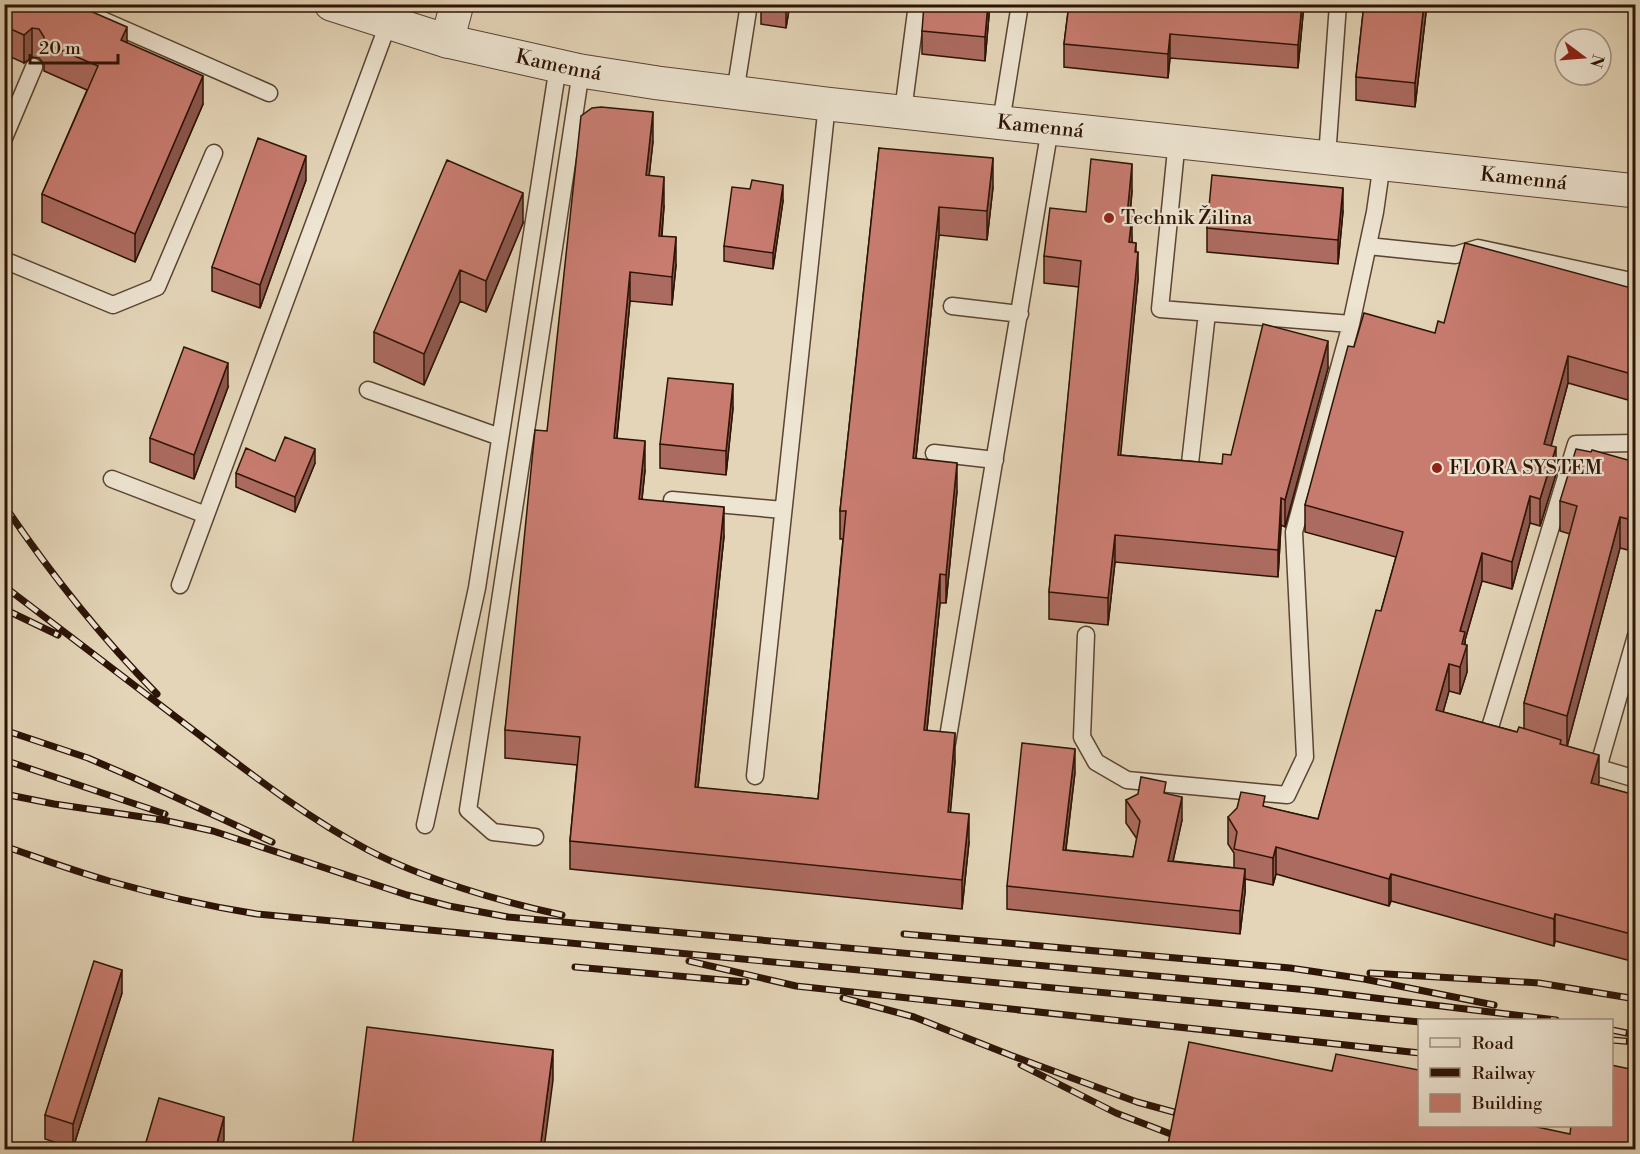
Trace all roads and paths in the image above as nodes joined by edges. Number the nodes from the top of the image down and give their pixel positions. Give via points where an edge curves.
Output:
1 (331, 4) edge
2 (457, 4) edge
3 (749, 4) edge
4 (917, 4) edge
5 (1020, 4) edge
6 (1338, 4) edge
7 (61, 8) edge
8 (388, 24) junction
9 (447, 41) junction
10 (34, 67) dead end
11 (570, 68) junction
12 (269, 93) dead end
13 (735, 93) junction
14 (827, 104) junction
15 (903, 111) junction
16 (9, 114) edge
17 (1001, 122) junction
18 (1050, 128) junction
19 (4, 138) edge
20 (1177, 141) junction
21 (214, 153) dead end
22 (1327, 157) junction
23 (1382, 163) junction
24 (1635, 191) edge
25 (1368, 246) junction
26 (4, 260) edge
27 (1635, 282) edge
28 (952, 306) dead end
29 (1207, 313) junction
30 (1020, 314) junction
31 (1351, 324) junction
32 (368, 390) dead end
33 (500, 437) junction
34 (1635, 443) edge
35 (934, 453) dead end
36 (995, 460) junction
37 (1189, 472) edge
38 (112, 479) dead end
39 (672, 500) edge
40 (783, 510) junction
41 (206, 515) junction
42 (180, 585) dead end
43 (1086, 635) dead end
44 (1635, 636) edge
45 (1510, 741) edge
46 (947, 743) edge
47 (1565, 758) edge
48 (1598, 768) junction
49 (755, 776) dead end
50 (1635, 779) edge
51 (425, 825) dead end
52 (535, 837) dead end

1 - 8 street, Kamenná
2 - 9 street
3 - 13 lane
4 - 15 lane
5 - 17 lane
6 - 22 lane
7 - 12 lane
8 - 9 street, Kamenná
8 - 41 lane
9 - 11 street, Kamenná
10 - 16 lane
11 - 13 street, Kamenná
11 - 33 lane
11 - 52 lane via 468,810 493,832
13 - 14 street, Kamenná
14 - 15 street, Kamenná
14 - 40 lane
15 - 17 street, Kamenná
16 - 19 lane
17 - 18 street, Kamenná
18 - 20 street, Kamenná
18 - 30 lane
20 - 22 street, Kamenná
20 - 29 lane via 1160,309
21 - 26 lane via 158,286 113,305
22 - 23 street, Kamenná
23 - 24 street, Kamenná
23 - 25 lane
25 - 27 lane via 1455,255 1478,248
25 - 31 lane
28 - 30 lane
29 - 31 lane
29 - 37 lane
30 - 36 lane
31 - 43 lane via 1294,532 1305,757 1287,795 1127,780 1096,762 1083,737
32 - 33 lane
33 - 51 lane via 477,588
34 - 45 lane via 1576,444 1488,734
35 - 36 lane
36 - 46 lane
38 - 41 lane
39 - 40 lane
40 - 49 lane
41 - 42 lane
44 - 48 lane
47 - 48 lane
48 - 50 lane

